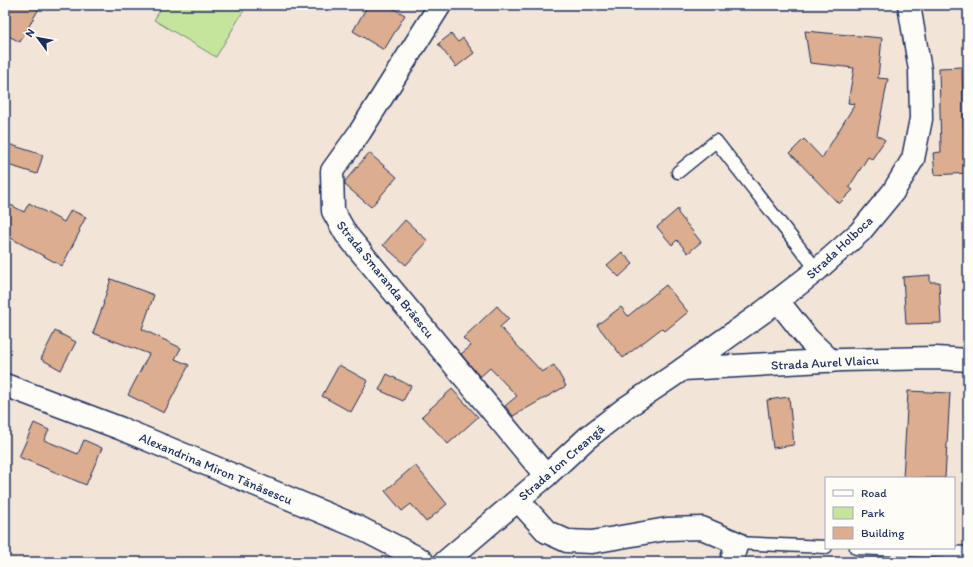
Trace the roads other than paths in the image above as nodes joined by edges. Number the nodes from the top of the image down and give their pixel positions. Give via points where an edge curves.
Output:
1 (440, 5) edge
2 (909, 5) edge
3 (678, 172) dead end
4 (817, 270) junction
5 (778, 301) junction
6 (967, 359) edge
7 (831, 361) junction
8 (683, 369) junction
9 (5, 384) edge
10 (546, 476) junction
11 (518, 500) junction
12 (825, 547) edge
13 (878, 549) edge
14 (734, 552) edge
15 (968, 553) edge
16 (423, 562) edge
17 (445, 562) edge

1 - 10 street, Strada Smaranda Brăescu via 360,132 332,171 333,211 346,234
2 - 4 street, Strada Holboca via 920,70 921,119 913,159 893,192 860,232
3 - 4 lane via 716,141
4 - 5 street, Strada Holboca
5 - 7 street via 808,339
5 - 8 street, Strada Holboca
6 - 7 street, Strada Aurel Vlaicu
7 - 8 street, Strada Aurel Vlaicu
8 - 10 street, Strada Ion Creangă via 627,406
9 - 16 street, Alexandrina Miron Tănăsescu via 122,429 358,527
10 - 11 street, Strada Ion Creangă
11 - 14 street via 547,532 567,540 592,542 667,529 702,528
11 - 17 street, Strada Ion Creangă
12 - 14 lane
13 - 15 lane

